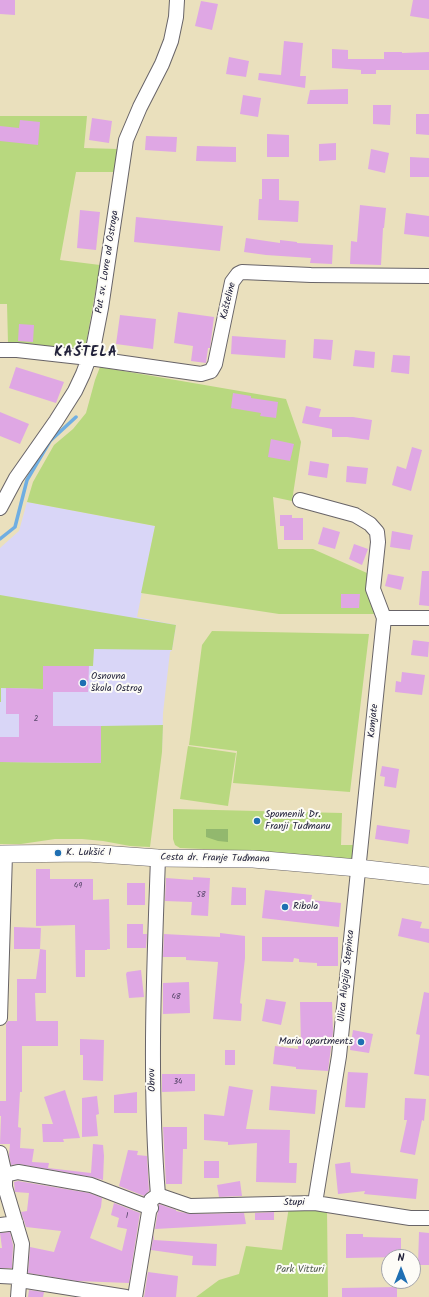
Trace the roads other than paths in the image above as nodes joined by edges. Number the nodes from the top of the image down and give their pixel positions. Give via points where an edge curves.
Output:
1 (177, 0) edge
2 (429, 276) edge
3 (0, 350) edge
4 (90, 358) junction
5 (300, 500) dead end
6 (0, 508) edge
7 (384, 618) junction
8 (429, 618) edge
9 (3, 854) edge
10 (158, 858) junction
11 (358, 863) junction
12 (429, 876) edge
13 (0, 1018) edge
14 (0, 1154) edge
15 (3, 1183) edge
16 (158, 1195) junction
17 (315, 1202) junction
18 (151, 1208) junction
19 (429, 1218) edge
20 (16, 1223) junction
21 (0, 1225) edge
22 (0, 1276) edge
23 (20, 1278) junction
24 (18, 1297) edge
25 (126, 1297) edge
26 (136, 1297) edge

1 - 4 street, Put sv. Lovre od Ostroga via 176,17 164,59 126,140 101,308
2 - 4 street, Kašteline via 242,272 232,282 215,364 211,371 201,374
3 - 4 street
4 - 6 street, Put sv. Lovre od Ostroga via 75,391 16,478
5 - 7 street via 355,515 370,524 377,532 373,589
7 - 8 street
7 - 11 street, Komjate
9 - 10 main road, Cesta dr. Franje Tuđmana via 87,852
9 - 13 street
10 - 11 main road, Cesta dr. Franje Tuđmana via 254,855
10 - 16 street, Obrov via 153,1062
11 - 12 main road, Cesta dr. Franje Tuđmana
11 - 17 street, Ulica Alojzija Stepinca via 338,1056
14 - 15 street
15 - 18 street via 18,1172 91,1185
15 - 20 street
16 - 17 street, Stupi via 190,1206
16 - 18 street via 151,1200
17 - 19 street, Stupi via 410,1218
18 - 26 street
20 - 21 street
20 - 23 street via 22,1244
22 - 23 street
23 - 24 street
23 - 25 street

